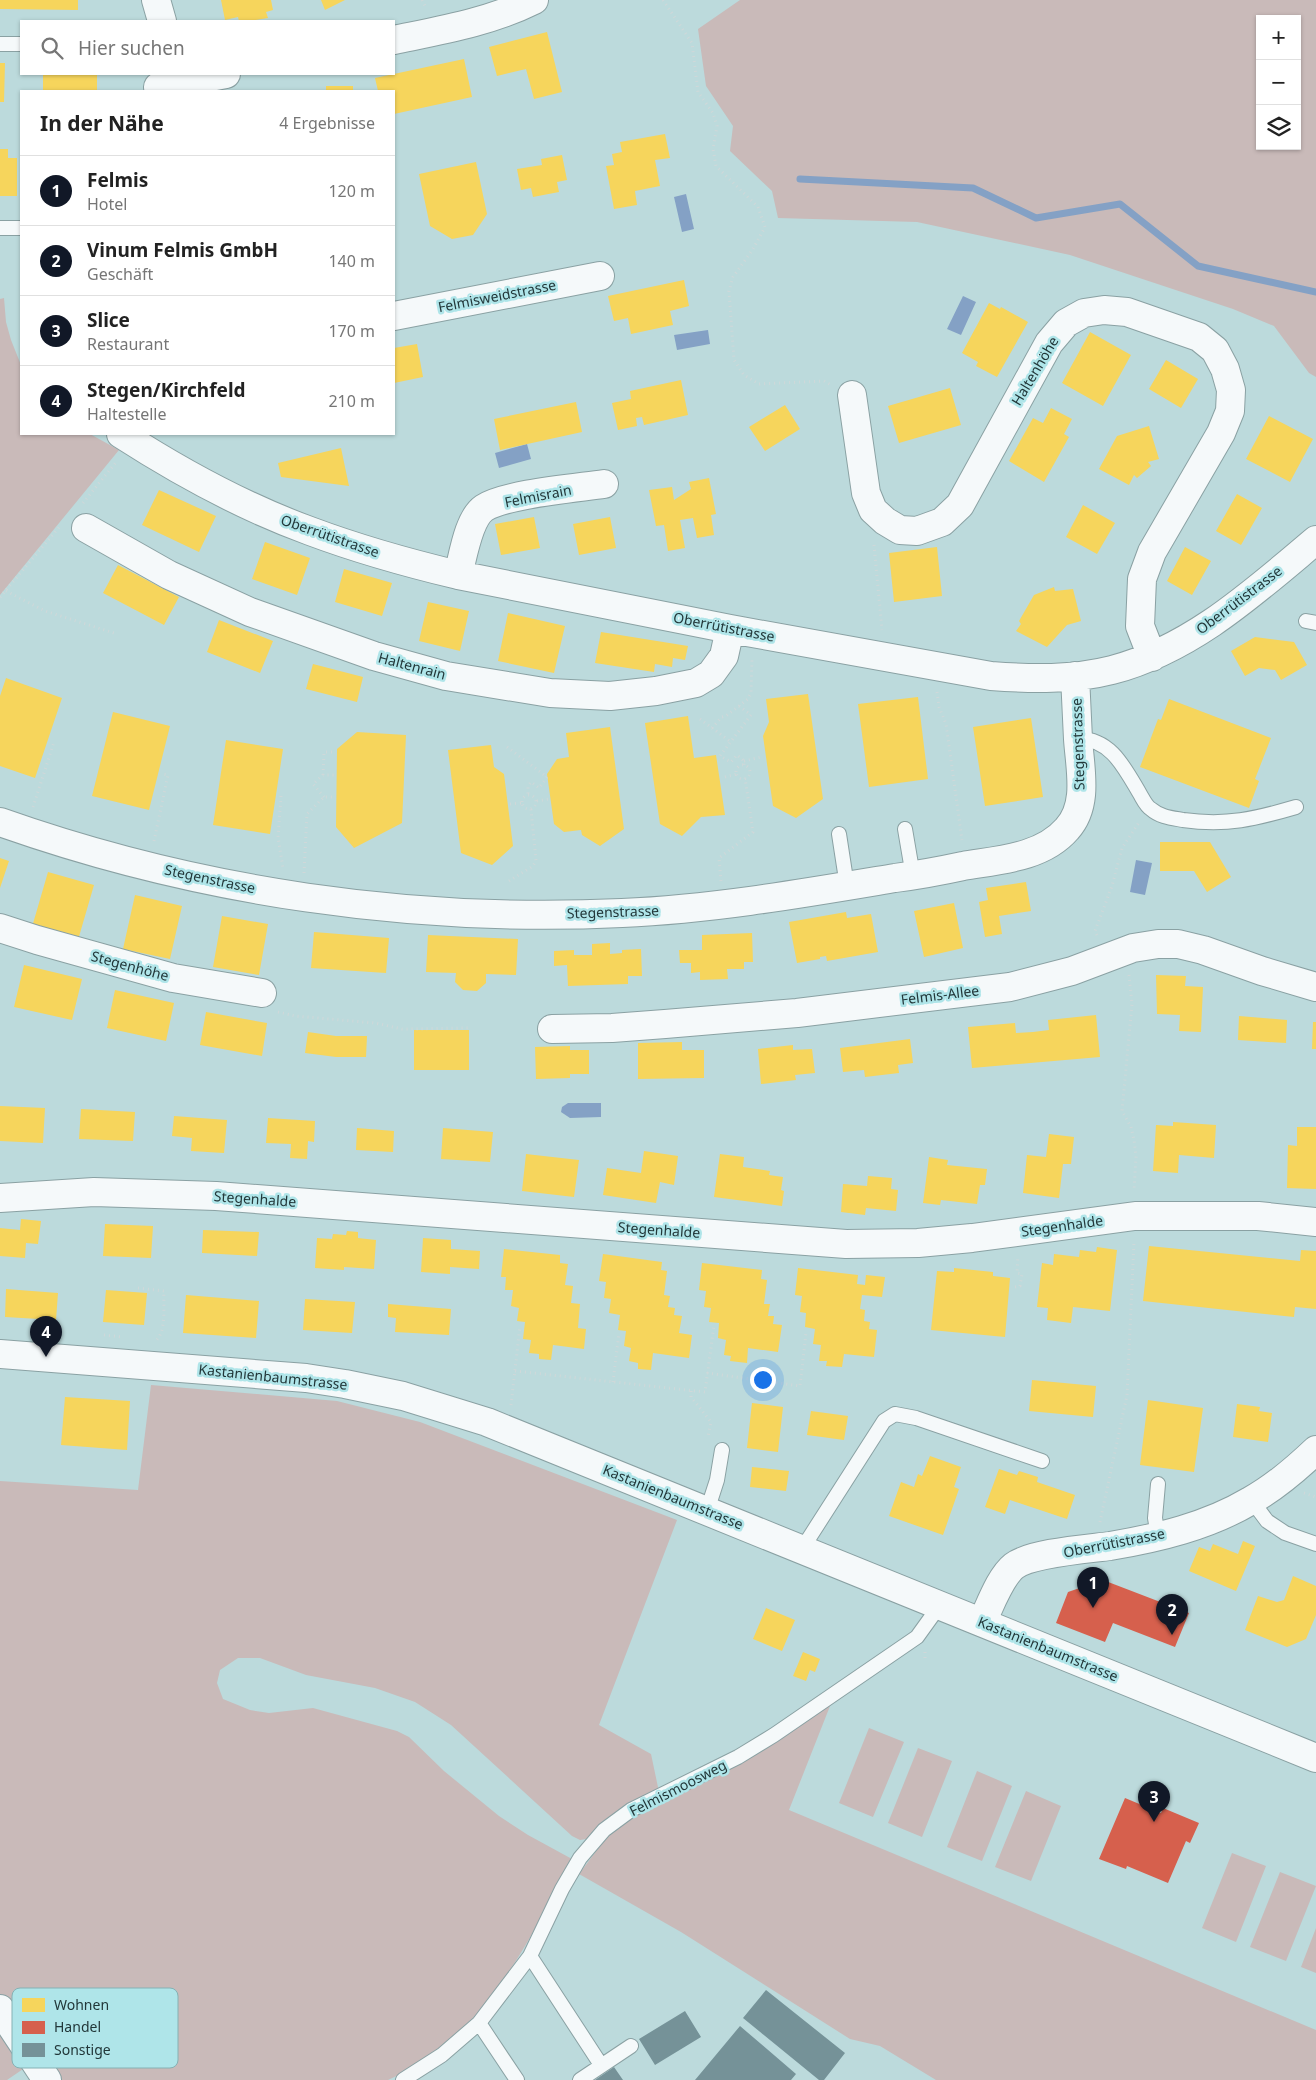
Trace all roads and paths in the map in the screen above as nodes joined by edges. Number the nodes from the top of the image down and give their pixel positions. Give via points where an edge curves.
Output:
1 (156, 0) edge
2 (534, 0) edge
3 (663, 0) edge
4 (162, 20) edge
5 (395, 40) edge
6 (0, 44) edge
7 (20, 44) edge
8 (219, 75) edge
9 (158, 84) edge
10 (0, 228) edge
11 (20, 228) edge
12 (600, 276) dead end
13 (395, 316) edge
14 (852, 395) joint
15 (127, 435) edge
16 (604, 484) dead end
17 (86, 528) dead end
18 (1316, 540) edge
19 (874, 547) dead end
20 (458, 575) junction
21 (6, 591) dead end
22 (730, 629) junction
23 (882, 630) dead end
24 (117, 634) dead end
25 (753, 654) dead end
26 (1152, 657) junction
27 (1076, 676) junction
28 (936, 683) dead end
29 (739, 706) junction
30 (700, 718) dead end
31 (712, 728) junction
32 (1078, 739) junction
33 (54, 742) dead end
34 (731, 742) junction
35 (506, 747) dead end
36 (334, 752) dead end
37 (761, 757) dead end
38 (744, 763) junction
39 (163, 774) dead end
40 (737, 774) junction
41 (323, 775) junction
42 (335, 775) dead end
43 (725, 777) dead end
44 (745, 778) junction
45 (528, 794) junction
46 (281, 796) dead end
47 (324, 797) junction
48 (335, 797) dead end
49 (549, 800) dead end
50 (537, 801) junction
51 (522, 803) junction
52 (510, 804) dead end
53 (1296, 807) dead end
54 (531, 809) junction
55 (32, 810) dead end
56 (0, 822) edge
57 (905, 829) dead end
58 (1132, 832) dead end
59 (839, 834) dead end
60 (153, 846) dead end
61 (963, 847) dead end
62 (913, 876) junction
63 (509, 881) dead end
64 (722, 885) dead end
65 (847, 886) junction
66 (296, 895) junction
67 (0, 928) edge
68 (1100, 942) dead end
69 (1128, 970) dead end
70 (1316, 987) edge
71 (262, 993) joint
72 (469, 1028) dead end
73 (552, 1029) dead end
74 (1135, 1170) dead end
75 (0, 1198) edge
76 (1316, 1222) edge
77 (1019, 1253) dead end
78 (1133, 1257) dead end
79 (1015, 1287) dead end
80 (138, 1288) dead end
81 (520, 1326) dead end
82 (714, 1326) dead end
83 (619, 1333) dead end
84 (95, 1334) dead end
85 (806, 1334) dead end
86 (128, 1339) dead end
87 (151, 1341) dead end
88 (0, 1354) edge
89 (515, 1371) junction
90 (707, 1373) junction
91 (613, 1382) junction
92 (692, 1391) junction
93 (510, 1406) dead end
94 (708, 1441) dead end
95 (722, 1450) dead end
96 (1316, 1450) edge
97 (1042, 1461) dead end
98 (1158, 1484) dead end
99 (1252, 1501) junction
100 (707, 1511) junction
101 (1098, 1529) dead end
102 (1158, 1536) junction
103 (1316, 1544) edge
104 (802, 1549) junction
105 (940, 1605) junction
106 (982, 1622) junction
107 (1316, 1758) edge
108 (530, 1956) junction
109 (0, 2009) edge
110 (479, 2023) junction
111 (12, 2027) edge
112 (631, 2046) dead end
113 (601, 2064) junction
114 (39, 2068) edge
115 (47, 2080) edge
116 (403, 2080) edge
117 (517, 2080) edge
118 (580, 2080) edge

1 - 4 street
2 - 5 street via 466,26
3 - 14 path via 692,43 698,92 713,113 717,126 713,149 716,166 758,208 765,227 733,277 729,291 734,360 744,375 759,384 824,381
6 - 7 lane
8 - 9 street
10 - 11 lane
12 - 13 street, Felmisweidstrasse
14 - 26 street, Haltenhöhe via 866,493 873,510 900,530 917,531 942,522 960,505 1048,343 1066,323 1084,313 1104,310 1127,312 1199,336 1215,350 1225,369 1231,390 1230,411 1222,433 1152,552 1142,579 1140,626
15 - 20 street, Oberrütistrasse via 223,493 308,531
16 - 20 street, Felmisrain via 511,498 484,508 471,527
17 - 22 street, Haltenrain via 169,575 250,612 374,656 446,676 550,693 610,696 696,683 711,674 724,656
18 - 26 street, Oberrütistrasse via 1240,604
19 - 23 path
20 - 22 street, Oberrütistrasse
21 - 24 path via 45,611
22 - 27 street, Oberrütistrasse via 991,676 1032,679
25 - 29 path via 750,693
26 - 27 street, Oberrütistrasse via 1112,670
27 - 32 street, Stegenstrasse
28 - 61 path via 939,707 946,724
29 - 31 path
29 - 34 path via 751,716
30 - 31 path
31 - 34 path
32 - 53 lane via 1091,738 1106,747 1124,767 1149,809 1164,817 1218,823 1251,820
32 - 62 street, Stegenstrasse via 1082,788 1078,809 1067,830 1053,842 1022,856
33 - 55 path
34 - 38 path via 720,756 732,762 737,755
35 - 45 path via 547,777 539,788 531,782
36 - 41 path via 324,752
37 - 38 path
38 - 40 path
38 - 44 path via 750,770
39 - 60 path via 168,775
40 - 43 path
40 - 44 path
41 - 42 path
41 - 47 path via 313,784
44 - 64 path via 753,832 719,858
45 - 50 path via 536,797
45 - 51 path
46 - 66 path via 278,837 284,881
47 - 48 path
47 - 66 path via 307,814 304,871 310,885
49 - 50 path
50 - 54 path
51 - 52 path
51 - 54 path
54 - 63 path via 536,861
56 - 66 street, Stegenstrasse via 135,862
57 - 62 lane
58 - 68 path via 1119,856 1095,931
59 - 65 lane
62 - 65 street, Stegenstrasse
65 - 66 street, Stegenstrasse via 679,909 575,914 427,910
67 - 71 street, Stegenhöhe via 173,978
69 - 74 path via 1132,1004 1122,1111 1134,1140
70 - 73 street, Felmis-Allee via 1203,950 1178,944 1158,944 1133,948 1072,971 1010,987 788,1014
71 - 72 path via 279,1013 375,1022 402,1029
75 - 76 street, Stegenhalde via 94,1192 216,1196 846,1244 972,1238 1135,1216 1258,1216
77 - 79 path via 1017,1273 1022,1274 1020,1286
78 - 101 path via 1127,1395
80 - 87 path via 164,1292 162,1331 157,1340
81 - 89 path
82 - 90 path
83 - 91 path
84 - 86 path
85 - 90 path via 800,1386
88 - 100 street, Kastanienbaumstrasse via 306,1378 403,1396 488,1422
89 - 91 path
89 - 93 path
90 - 92 path via 705,1392
91 - 92 path
92 - 94 path via 691,1397 710,1422
95 - 100 lane
96 - 99 street, Oberrütistrasse via 1294,1471
97 - 104 lane via 916,1418 895,1414 884,1421
98 - 102 lane via 1155,1518
99 - 102 street, Oberrütistrasse via 1227,1513
99 - 103 lane via 1267,1521 1286,1533
100 - 104 street, Kastanienbaumstrasse
102 - 106 street, Oberrütistrasse via 1052,1555 1014,1566
104 - 105 street, Kastanienbaumstrasse
105 - 106 street, Kastanienbaumstrasse
105 - 108 lane, Felmismoosweg via 917,1637 774,1735 738,1758 631,1810 604,1830 580,1858
106 - 107 street, Kastanienbaumstrasse
108 - 110 lane, Felmismoosweg
108 - 113 lane
109 - 111 street
110 - 116 lane, Felmismoosweg via 442,2055
110 - 117 lane
112 - 113 lane
113 - 118 lane
114 - 115 street

